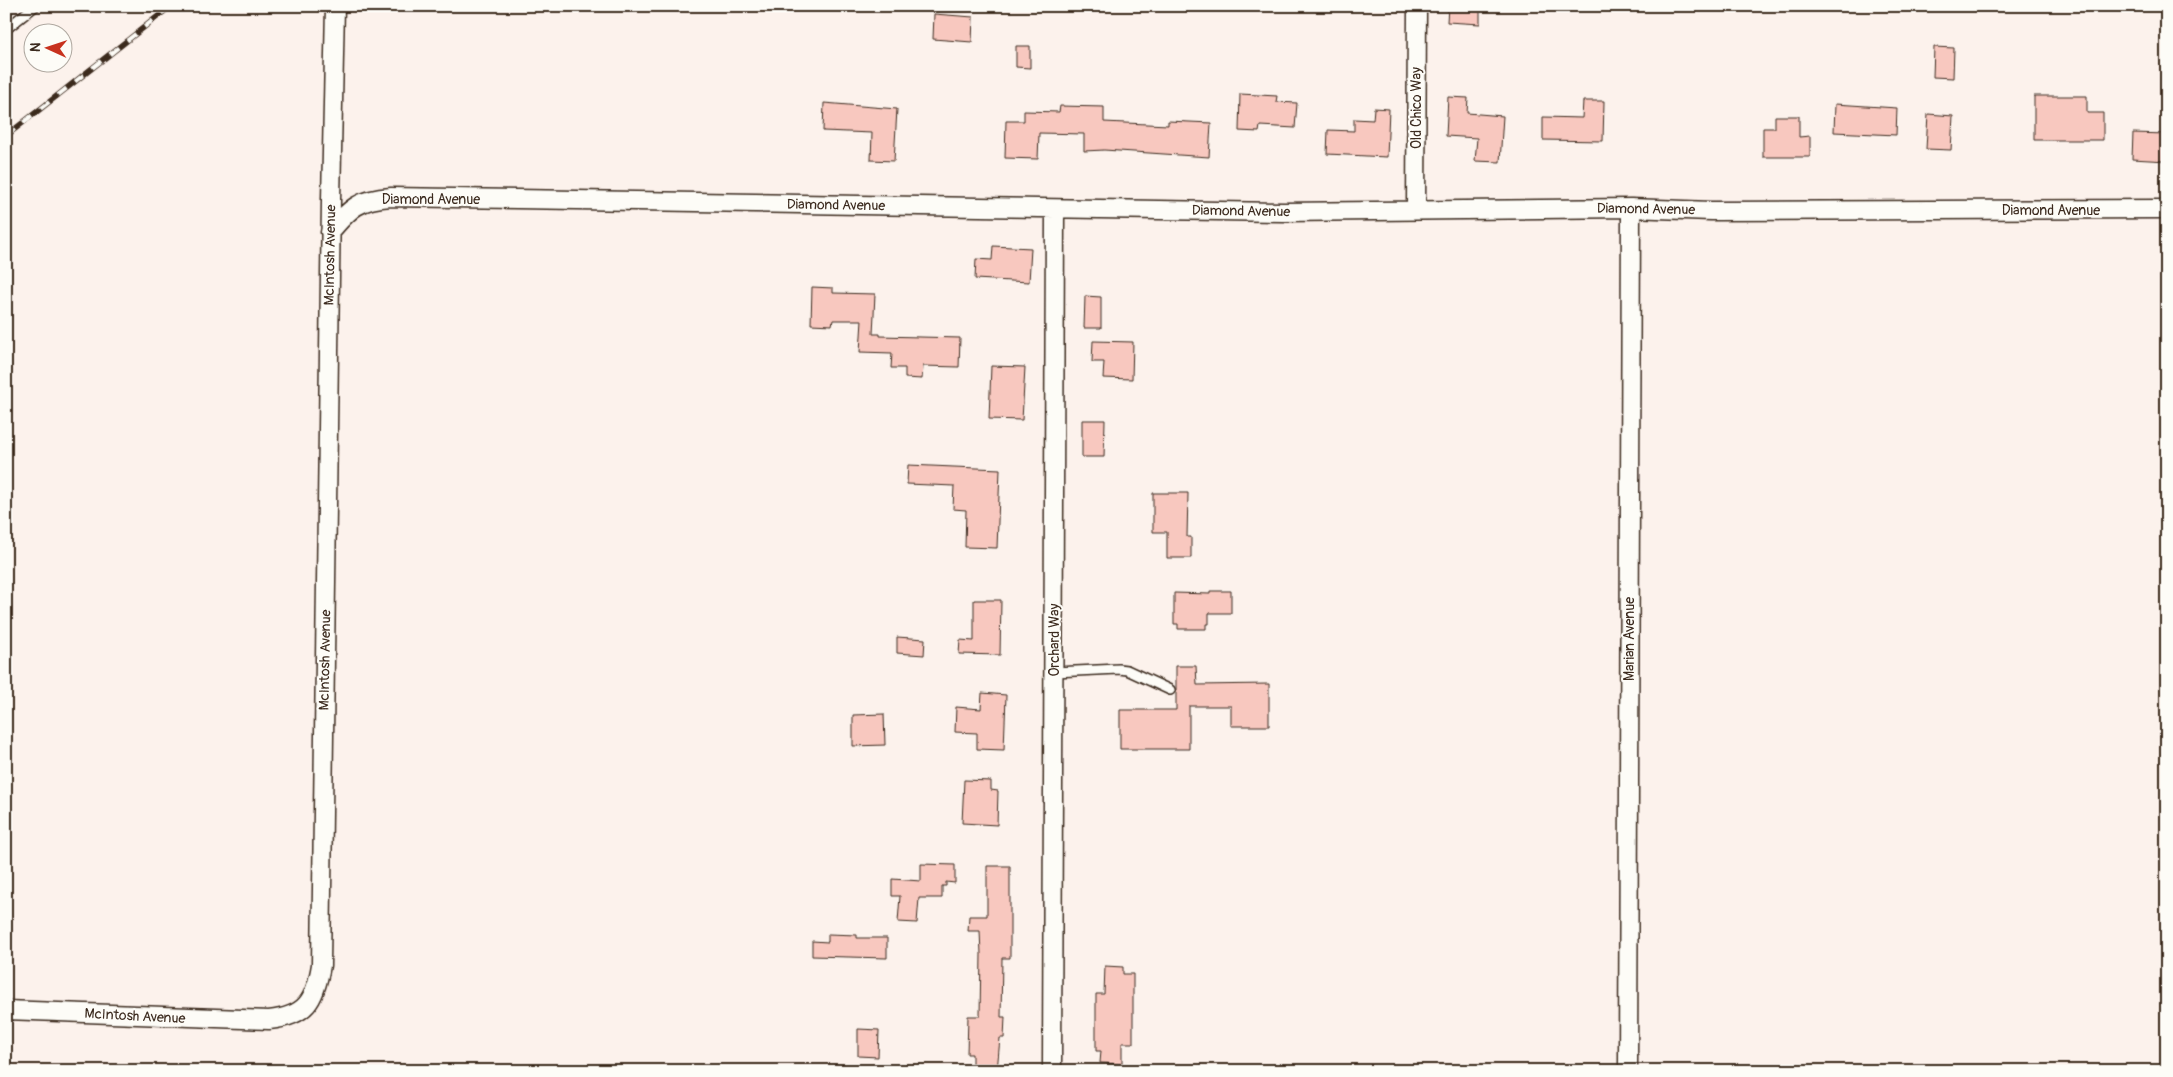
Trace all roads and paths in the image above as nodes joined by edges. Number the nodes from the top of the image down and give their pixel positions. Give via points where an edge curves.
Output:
1 (35, 6) edge
2 (335, 6) edge
3 (1417, 6) edge
4 (6, 29) edge
5 (1631, 208) junction
6 (2165, 208) edge
7 (1056, 209) junction
8 (1416, 210) junction
9 (330, 232) junction
10 (1054, 672) junction
11 (1170, 690) dead end
12 (6, 1010) edge
13 (1052, 1071) edge
14 (1628, 1071) edge

1 - 4 lane
2 - 9 street, McIntosh Avenue
3 - 8 street, Old Chico Way
5 - 6 street, Diamond Avenue via 1711,211
5 - 8 street, Diamond Avenue
5 - 14 street, Marian Avenue
7 - 8 street, Diamond Avenue
7 - 9 street, Diamond Avenue via 390,197 372,198 358,204
7 - 10 street, Orchard Way
9 - 12 street, McIntosh Avenue via 321,965 318,984 301,1011 287,1018 269,1020
10 - 11 lane via 1127,670
10 - 13 street, Orchard Way

